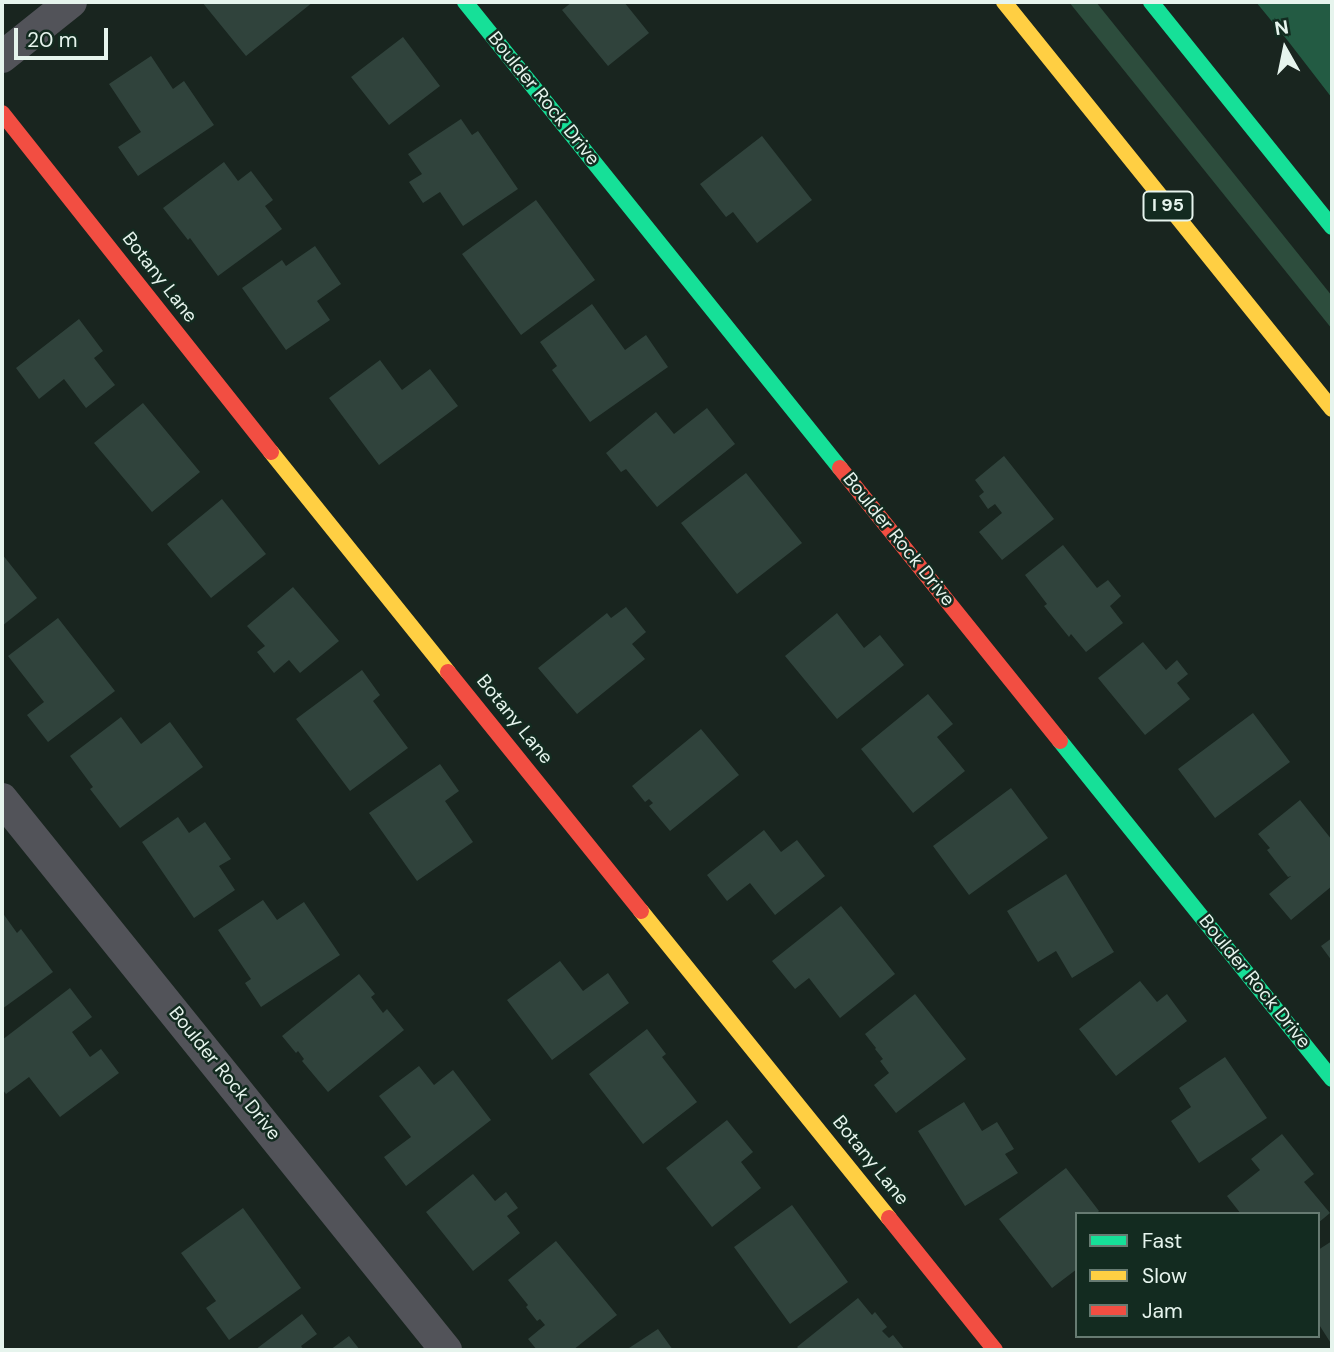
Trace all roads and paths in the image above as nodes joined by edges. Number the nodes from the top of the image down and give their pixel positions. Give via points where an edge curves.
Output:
1 (71, 2) edge
2 (465, 2) edge
3 (1004, 2) edge
4 (1151, 2) edge
5 (2, 57) edge
6 (2, 113) edge
7 (1332, 227) edge
8 (1332, 409) edge
9 (2, 799) edge
10 (1332, 1079) edge
11 (446, 1350) edge
12 (995, 1350) edge

1 - 5 street
2 - 10 main road, Boulder Rock Drive
3 - 8 main road, I 95
4 - 7 main road
6 - 12 main road, Botany Lane
9 - 11 street, Boulder Rock Drive

